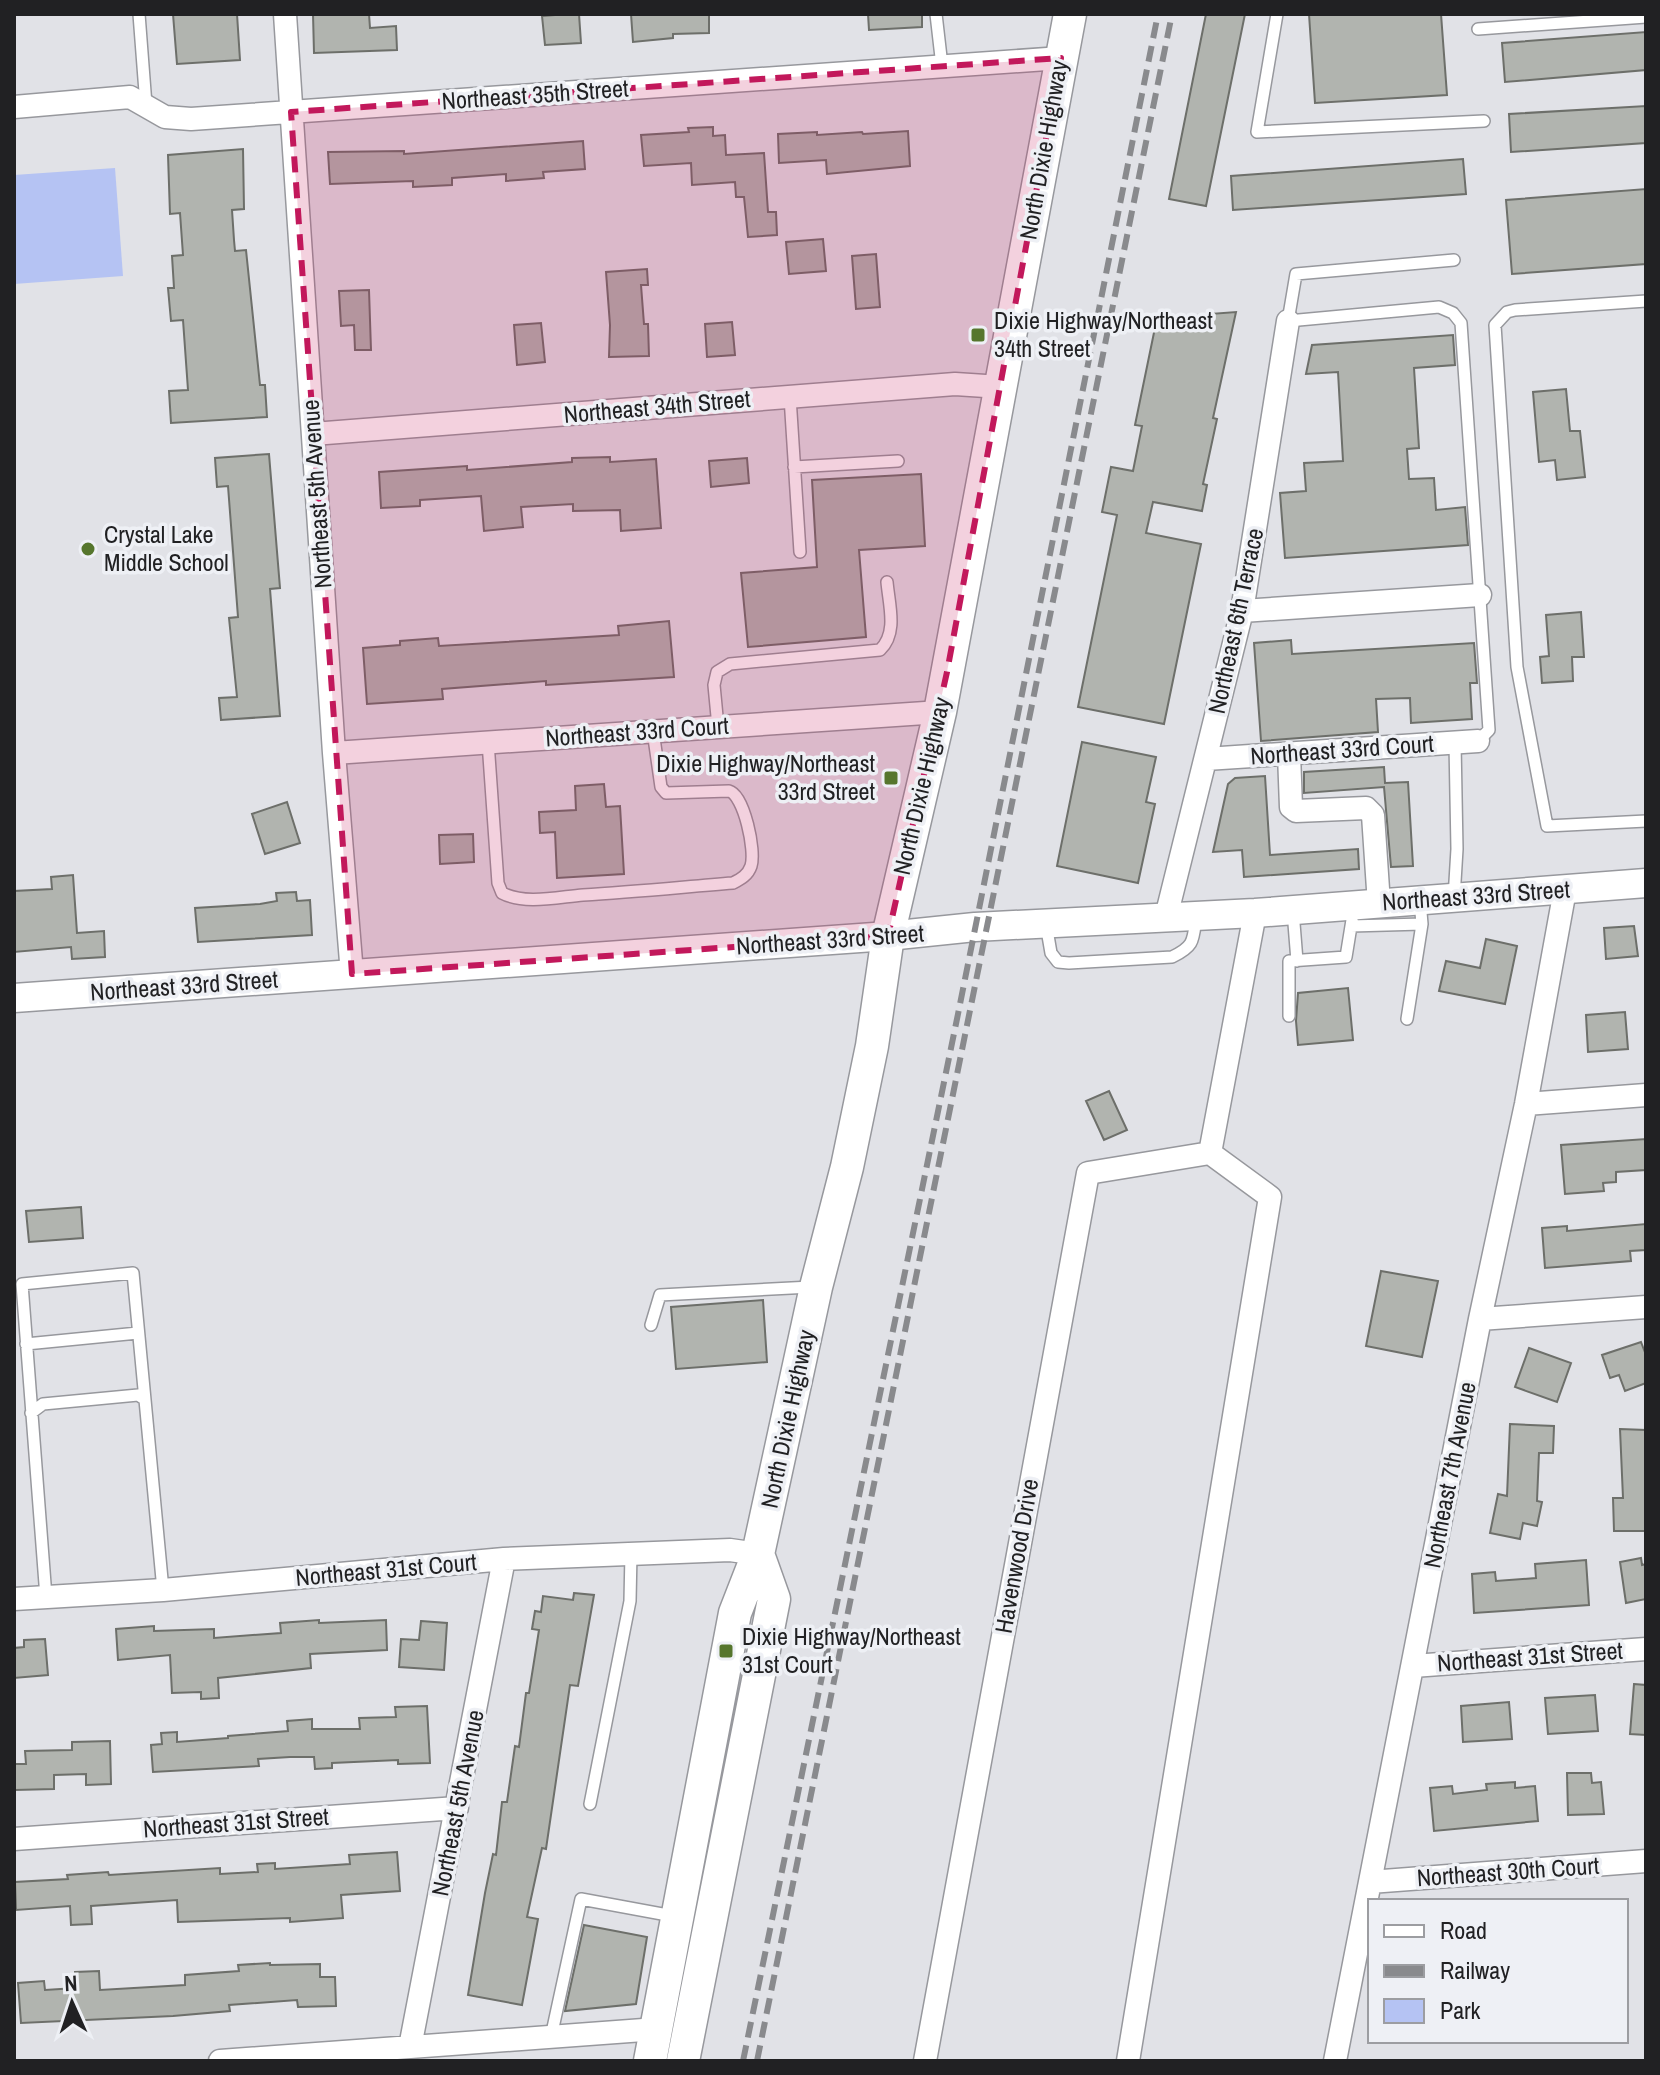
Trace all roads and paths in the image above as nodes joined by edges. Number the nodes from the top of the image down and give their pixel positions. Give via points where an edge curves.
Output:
1 (139, 14) edge
2 (285, 14) edge
3 (936, 14) edge
4 (1070, 14) edge
5 (1277, 14) edge
6 (1646, 17) edge
7 (1478, 29) dead end
8 (1061, 58) junction
9 (942, 66) junction
10 (146, 106) junction
11 (14, 107) edge
12 (291, 112) junction
13 (1484, 121) dead end
14 (1454, 260) dead end
15 (1646, 301) edge
16 (1288, 321) junction
17 (1001, 387) junction
18 (790, 397) junction
19 (313, 434) junction
20 (898, 461) dead end
21 (794, 467) junction
22 (800, 552) dead end
23 (887, 582) dead end
24 (1480, 595) junction
25 (1242, 611) junction
26 (940, 712) junction
27 (718, 727) junction
28 (653, 731) junction
29 (1478, 741) joint
30 (488, 742) junction
31 (1455, 743) junction
32 (334, 753) junction
33 (1289, 754) junction
34 (1206, 759) junction
35 (1646, 821) edge
36 (1646, 883) edge
37 (1565, 890) junction
38 (1454, 898) junction
39 (1379, 904) junction
40 (1293, 910) junction
41 (1421, 912) junction
42 (1255, 913) junction
43 (1196, 916) junction
44 (1351, 916) junction
45 (1166, 917) junction
46 (1046, 923) junction
47 (888, 936) junction
48 (1297, 961) junction
49 (352, 974) junction
50 (14, 998) edge
51 (1289, 1016) dead end
52 (1407, 1019) dead end
53 (1646, 1095) edge
54 (1526, 1104) junction
55 (1210, 1153) junction
56 (816, 1287) junction
57 (1646, 1307) edge
58 (1480, 1319) junction
59 (651, 1325) dead end
60 (138, 1333) junction
61 (26, 1344) junction
62 (144, 1399) junction
63 (31, 1413) junction
64 (631, 1553) junction
65 (758, 1554) junction
66 (504, 1559) junction
67 (163, 1590) junction
68 (46, 1597) junction
69 (14, 1599) edge
70 (1646, 1649) edge
71 (1413, 1666) junction
72 (590, 1804) dead end
73 (457, 1808) junction
74 (14, 1839) edge
75 (1646, 1861) edge
76 (1370, 1882) junction
77 (679, 1917) junction
78 (657, 2029) junction
79 (551, 2037) junction
80 (410, 2047) junction
81 (220, 2061) edge
82 (650, 2061) edge
83 (683, 2061) edge
84 (925, 2061) edge
85 (1128, 2061) edge
86 (1335, 2061) edge

1 - 10 lane
2 - 12 street, Northeast 5th Avenue
3 - 9 lane
4 - 8 main road, North Dixie Highway
5 - 13 lane via 1257,132
6 - 7 lane
8 - 9 street, Northeast 35th Street
8 - 17 main road, North Dixie Highway
9 - 12 street, Northeast 35th Street
10 - 11 street, Northeast 35th Street via 130,97
10 - 12 street, Northeast 35th Street via 165,117 191,119
12 - 19 street, Northeast 5th Avenue
14 - 16 lane via 1296,274
15 - 35 lane via 1515,310 1495,325 1517,667 1547,826
16 - 24 lane via 1439,307 1461,323
16 - 25 street, Northeast 6th Terrace
17 - 18 street, Northeast 34th Street via 955,384
17 - 26 main road, North Dixie Highway
18 - 19 street, Northeast 34th Street
18 - 21 lane
19 - 32 street, Northeast 5th Avenue
20 - 21 lane
21 - 22 lane
23 - 27 lane via 892,633 880,650 730,664 717,672 714,685
24 - 25 street
24 - 29 lane via 1489,730
25 - 34 street, Northeast 6th Terrace
26 - 27 street, Northeast 33rd Court
26 - 47 main road, North Dixie Highway
27 - 28 street, Northeast 33rd Court
28 - 30 street, Northeast 33rd Court
28 - 30 lane via 666,793 729,791 741,800 752,864 745,877 733,883 530,899 502,893
29 - 31 street, Northeast 33rd Court
30 - 32 street, Northeast 33rd Court
31 - 33 street, Northeast 33rd Court
31 - 38 lane
32 - 49 street, Northeast 5th Avenue
33 - 34 street, Northeast 33rd Court
33 - 39 street via 1291,807 1296,811 1366,808 1373,815
34 - 45 street, Northeast 6th Terrace
36 - 37 street, Northeast 33rd Street
37 - 38 street, Northeast 33rd Street
37 - 54 street, Northeast 7th Avenue
38 - 41 street, Northeast 33rd Street
39 - 41 street, Northeast 33rd Street
39 - 44 street, Northeast 33rd Street
40 - 42 street, Northeast 33rd Street
40 - 44 street, Northeast 33rd Street
40 - 48 lane
41 - 44 lane
41 - 52 lane
42 - 43 street, Northeast 33rd Street
42 - 55 street
43 - 45 street, Northeast 33rd Street
43 - 46 lane via 1193,941 1172,957 1069,963 1058,962 1051,953
44 - 48 lane via 1346,957
45 - 46 street, Northeast 33rd Street
46 - 47 street, Northeast 33rd Street
47 - 49 street, Northeast 33rd Street
47 - 56 main road, North Dixie Highway via 847,1167
48 - 51 lane via 1289,961
49 - 50 street, Northeast 33rd Street
53 - 54 street
54 - 58 street, Northeast 7th Avenue
55 - 84 street, Havenwood Drive via 1088,1173
55 - 85 street via 1270,1197
56 - 59 lane via 660,1295
56 - 65 main road, North Dixie Highway
57 - 58 street
58 - 71 street, Northeast 7th Avenue
60 - 61 lane
60 - 61 lane via 133,1273 22,1284
60 - 62 lane
61 - 63 lane
62 - 63 lane via 138,1395 43,1404
62 - 67 lane
63 - 68 lane
64 - 65 street, Northeast 31st Court
64 - 66 street, Northeast 31st Court
64 - 72 lane via 630,1601
65 - 77 main road, North Dixie Highway via 735,1613
65 - 83 main road via 774,1599
66 - 67 street, Northeast 31st Court
66 - 73 street, Northeast 5th Avenue
67 - 68 street, Northeast 31st Court
68 - 69 street, Northeast 31st Court
70 - 71 street, Northeast 31st Street
71 - 76 street, Northeast 7th Avenue
73 - 74 street, Northeast 31st Street
73 - 80 street, Northeast 5th Avenue
75 - 76 street, Northeast 30th Court
76 - 86 street, Northeast 7th Avenue
77 - 78 main road, North Dixie Highway
77 - 79 lane via 581,1899
78 - 79 street
78 - 82 main road, North Dixie Highway
79 - 80 street
80 - 81 street

